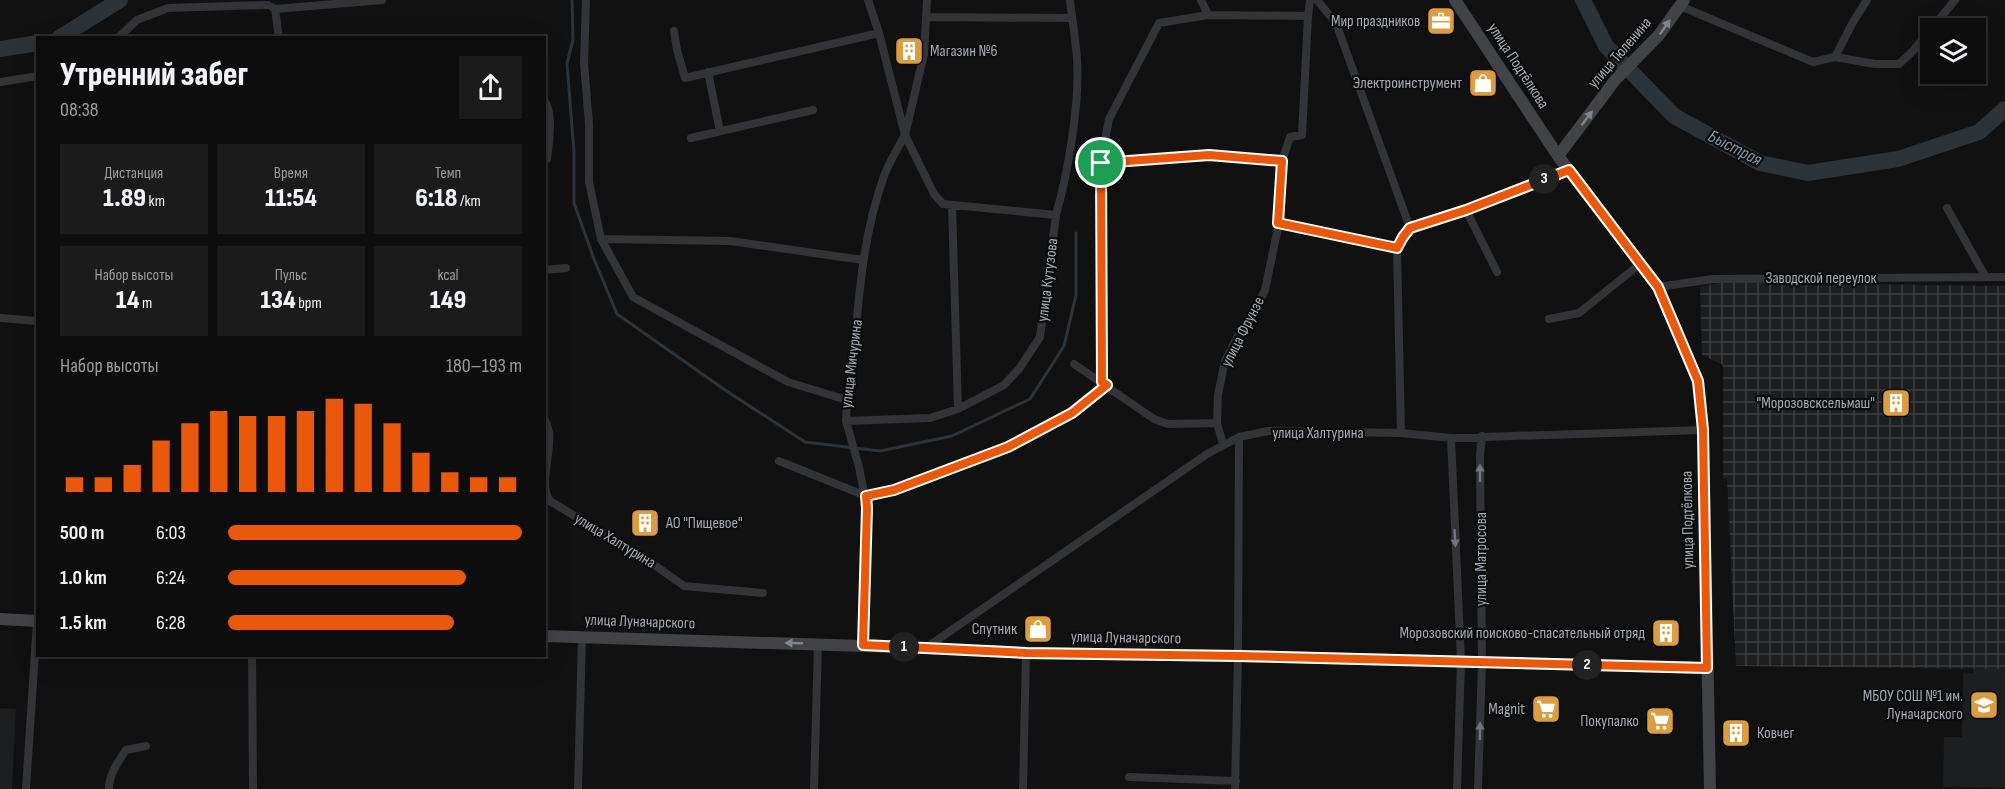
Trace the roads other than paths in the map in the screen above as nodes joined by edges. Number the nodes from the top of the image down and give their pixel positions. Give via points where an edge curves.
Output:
1 (382, 0) edge
2 (586, 0) edge
3 (868, 0) edge
4 (927, 0) edge
5 (1070, 0) edge
6 (1201, 0) edge
7 (1310, 0) edge
8 (1317, 0) edge
9 (1455, 0) edge
10 (1867, 0) edge
11 (1955, 0) edge
12 (1682, 3) edge
13 (270, 5) edge
14 (1208, 15) junction
15 (1308, 16) junction
16 (927, 17) junction
17 (1072, 18) junction
18 (1940, 18) edge
19 (674, 31) dead end
20 (879, 33) junction
21 (120, 36) edge
22 (278, 36) edge
23 (1920, 42) edge
24 (1835, 57) junction
25 (708, 72) junction
26 (36, 76) edge
27 (0, 82) edge
28 (546, 103) edge
29 (813, 110) dead end
30 (720, 131) junction
31 (905, 135) junction
32 (691, 138) dead end
33 (1558, 156) junction
34 (546, 159) edge
35 (1282, 161) junction
36 (1101, 163) junction
37 (1569, 170) junction
38 (952, 206) junction
39 (1947, 208) dead end
40 (1466, 210) junction
41 (1056, 215) junction
42 (1278, 223) junction
43 (1410, 228) junction
44 (601, 239) junction
45 (1397, 248) junction
46 (863, 260) junction
47 (1640, 264) junction
48 (566, 268) dead end
49 (546, 270) edge
50 (1497, 272) dead end
51 (1985, 276) junction
52 (2005, 277) edge
53 (1658, 287) junction
54 (0, 318) edge
55 (1549, 320) dead end
56 (36, 321) edge
57 (1074, 364) dead end
58 (1104, 383) junction
59 (847, 400) junction
60 (957, 409) junction
61 (846, 421) junction
62 (1217, 423) junction
63 (546, 424) edge
64 (1703, 430) junction
65 (1401, 433) junction
66 (1482, 436) junction
67 (1239, 438) junction
68 (1451, 438) junction
69 (1223, 444) junction
70 (779, 461) dead end
71 (546, 472) edge
72 (546, 495) edge
73 (866, 496) junction
74 (764, 593) dead end
75 (0, 620) edge
76 (36, 621) edge
77 (36, 636) edge
78 (546, 636) edge
79 (582, 637) junction
80 (818, 644) junction
81 (863, 645) junction
82 (927, 648) junction
83 (1026, 653) junction
84 (1238, 656) junction
85 (252, 657) edge
86 (1461, 661) junction
87 (1482, 662) junction
88 (1707, 668) junction
89 (146, 746) dead end
90 (1129, 777) dead end
91 (1235, 785) edge
92 (26, 789) edge
93 (109, 789) edge
94 (252, 789) edge
95 (578, 789) edge
96 (814, 789) edge
97 (1023, 789) edge
98 (1457, 789) edge
99 (1478, 789) edge
100 (1710, 789) edge

1 - 13 street
2 - 44 street via 584,63 589,182
3 - 20 street
4 - 16 street, улица Мичурина
5 - 17 street, улица Кутузова
6 - 14 street
7 - 15 street
8 - 43 street via 1336,23
9 - 33 main road, улица Подтёлкова
10 - 24 street
11 - 18 street
12 - 24 street via 1813,62
33 -> 12 main road, улица Тюленина via 1616,79 1644,53
13 - 21 street via 168,8 137,20
13 - 22 street
14 - 15 street
14 - 36 street via 1159,23 1109,119
15 - 35 street, улица Фрунзе via 1302,135 1290,137
16 - 17 street
16 - 31 street, улица Мичурина via 924,54
17 - 41 street, улица Кутузова via 1076,97
19 - 25 street via 685,78
20 - 25 street
20 - 31 street
23 - 24 street via 1899,64
25 - 30 street
26 - 27 street
28 - 34 street
29 - 30 street
30 - 32 street
31 - 38 street via 934,194 943,204
31 - 46 street, улица Мичурина via 884,175
33 - 37 main road, улица Подтёлкова
35 - 36 street via 1209,155
35 - 42 street, улица Фрунзе
36 - 58 street
37 - 40 street
37 - 47 main road, улица Подтёлкова
38 - 41 street
38 - 60 street
39 - 51 street
40 - 43 street
40 - 50 street
41 - 60 street, улица Кутузова via 1040,337 1004,385
42 - 45 street
42 - 62 street, улица Фрунзе via 1264,290 1225,361
43 - 45 street
44 - 46 street via 730,241
44 - 59 street via 633,297 788,382
45 - 65 street
46 - 59 street, улица Мичурина
47 - 53 main road, улица Подтёлкова
47 - 55 street via 1579,313
48 - 49 street
51 - 52 street, Заводской переулок
51 - 53 street, Заводской переулок via 1713,279
53 - 64 main road, улица Подтёлкова via 1698,381
54 - 56 street
57 - 58 street
58 - 62 street via 1154,419 1168,424
58 - 73 street via 1072,413 1008,447 894,490
59 - 61 street, улица Мичурина
60 - 61 street, улица Кутузова via 930,418
61 - 73 street, улица Мичурина
62 - 69 street, улица Фрунзе
63 - 71 street, улица Халтурина
64 - 66 street, улица Халтурина
64 - 88 main road, улица Подтёлкова
65 - 67 street, улица Халтурина via 1268,431
65 - 68 street, улица Халтурина
66 - 68 street, улица Халтурина
87 -> 66 street, улица Матросова
67 - 69 street, улица Халтурина
67 - 84 street
68 -> 86 street, улица Матросова
69 - 82 street, улица Халтурина
70 - 73 street
72 - 74 street, улица Халтурина via 549,501 684,586
73 - 81 street, улица Мичурина
75 - 76 main road
77 - 92 street
78 - 79 main road, улица Луначарского
80 -> 79 main road, улица Луначарского
79 - 95 street
80 - 81 main road, улица Луначарского
80 - 96 street
81 - 82 main road, улица Луначарского
82 - 83 main road, улица Луначарского
83 - 84 main road, улица Луначарского
83 - 97 street
84 - 86 main road, улица Луначарского
84 - 91 street
85 - 94 street
86 - 87 main road, улица Луначарского
86 - 98 street, улица Матросова
87 - 88 main road, улица Луначарского
99 -> 87 street, улица Матросова
88 - 100 main road, улица Подтёлкова
89 - 93 street via 126,750 116,763
90 - 91 street

